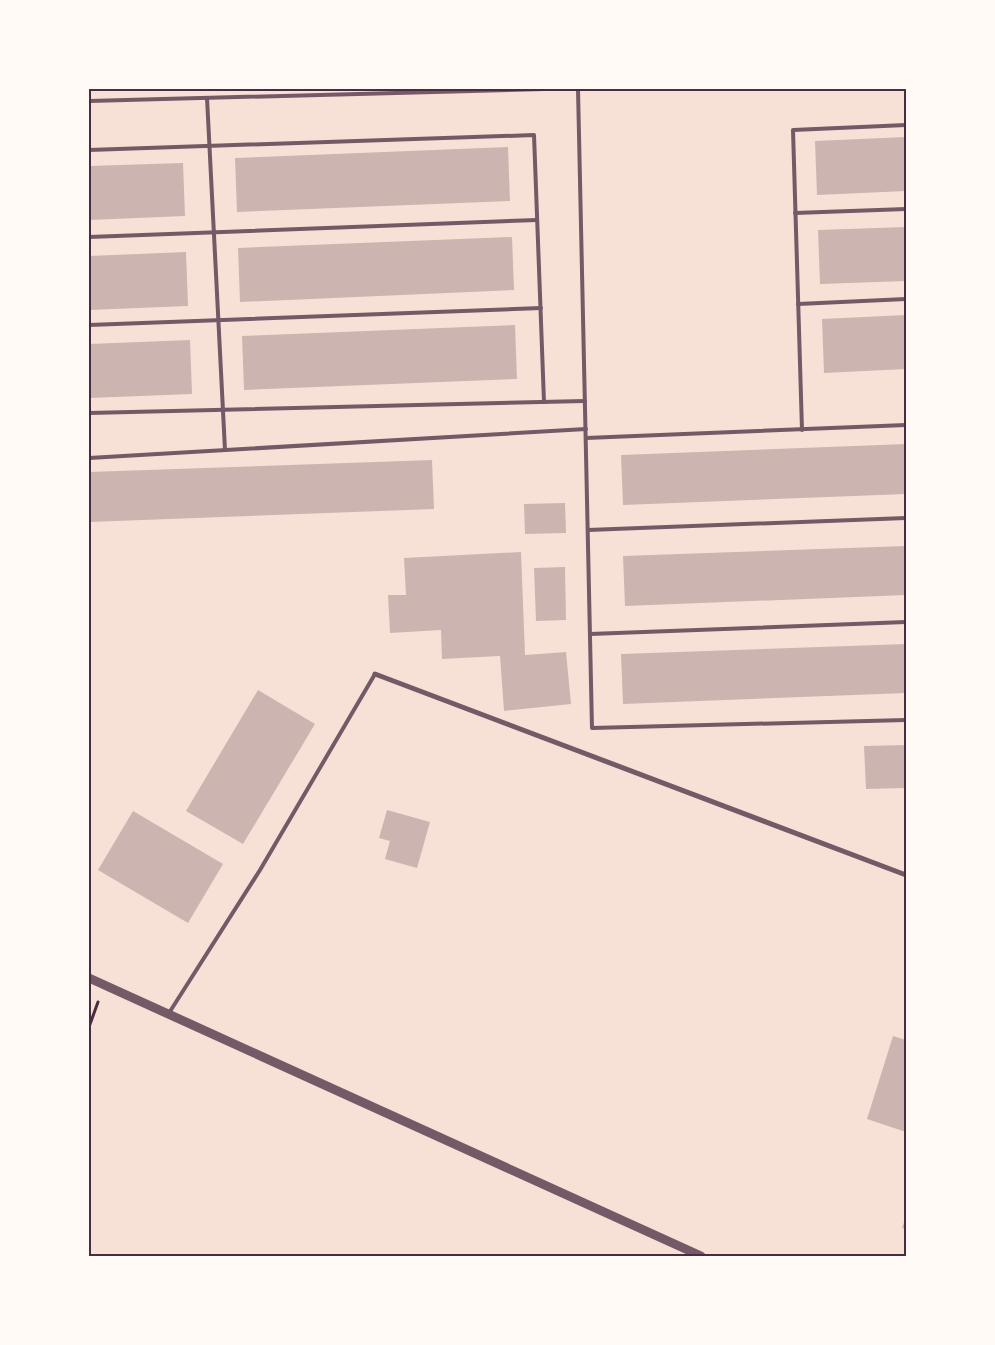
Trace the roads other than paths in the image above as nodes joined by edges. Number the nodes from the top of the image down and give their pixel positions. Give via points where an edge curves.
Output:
1 (544, 89) edge
2 (578, 89) edge
3 (207, 98) junction
4 (89, 101) edge
5 (906, 126) edge
6 (209, 146) junction
7 (89, 150) edge
8 (906, 209) edge
9 (795, 213) junction
10 (537, 220) junction
11 (214, 232) junction
12 (89, 237) edge
13 (906, 300) edge
14 (798, 304) junction
15 (540, 308) junction
16 (218, 320) junction
17 (89, 325) edge
18 (585, 401) junction
19 (544, 402) junction
20 (223, 410) junction
21 (89, 413) edge
22 (906, 425) edge
23 (586, 428) junction
24 (802, 430) junction
25 (586, 438) junction
26 (225, 450) junction
27 (89, 458) edge
28 (906, 518) edge
29 (588, 530) junction
30 (906, 622) edge
31 (590, 634) junction
32 (375, 674) joint
33 (906, 720) edge
34 (906, 876) edge
35 (89, 978) edge
36 (168, 1015) junction
37 (701, 1256) edge

1 - 3 lane
2 - 18 lane
3 - 4 lane
3 - 6 lane
5 - 9 lane via 793,130
6 - 7 lane
6 - 10 lane via 534,135
6 - 11 lane
8 - 9 lane
9 - 14 lane
10 - 11 lane
10 - 15 lane
11 - 12 lane
11 - 16 lane
13 - 14 lane
14 - 24 lane
15 - 16 lane
15 - 19 lane
16 - 17 lane
16 - 20 lane
18 - 19 lane
18 - 23 lane
19 - 20 lane
20 - 21 lane
20 - 26 lane
22 - 24 lane
23 - 25 lane
23 - 26 lane
24 - 25 lane
25 - 29 lane
26 - 27 lane
28 - 29 lane
29 - 31 lane
30 - 31 lane
31 - 33 lane via 592,728
32 - 34 street
32 - 36 lane via 260,870
35 - 36 street
36 - 37 street

